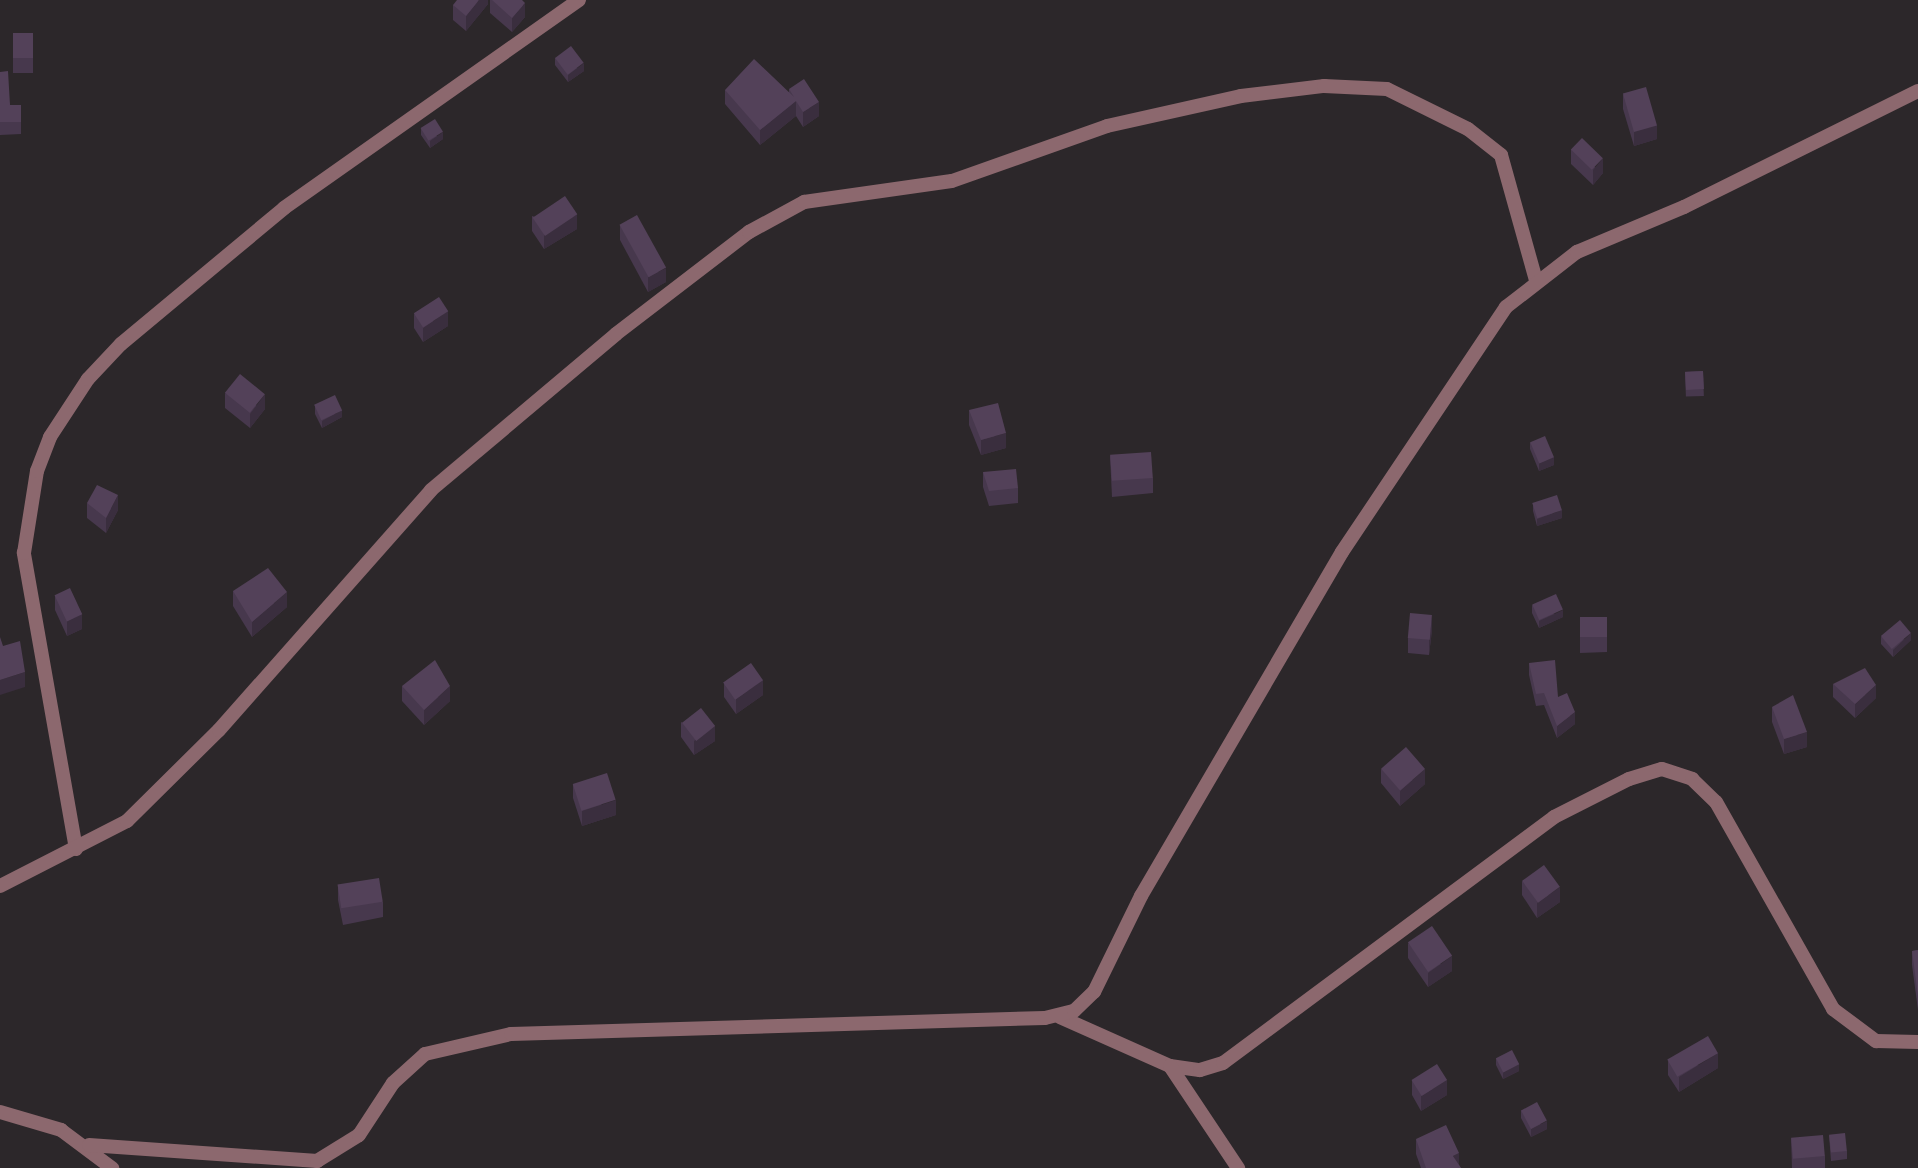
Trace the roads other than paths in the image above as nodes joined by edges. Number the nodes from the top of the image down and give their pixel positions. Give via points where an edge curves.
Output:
1 (579, 0) edge
2 (1918, 91) edge
3 (1536, 280) junction
4 (76, 849) junction
5 (0, 886) edge
6 (1060, 1017) junction
7 (1918, 1042) edge
8 (1170, 1066) junction
9 (0, 1112) edge
10 (89, 1145) junction
11 (112, 1168) edge
12 (1238, 1168) edge

1 - 4 street via 284,208 121,344 88,379 50,437 37,471 24,553
2 - 3 street via 1684,207 1577,252
3 - 4 street via 1501,155 1468,129 1387,89 1324,86 1241,96 1107,126 952,181 804,202 749,232 524,407 431,490 155,798
3 - 6 street via 1506,307 1384,486 1180,827 1094,992
4 - 5 street
6 - 8 street
6 - 10 street via 511,1034 425,1054 393,1083 359,1135 317,1161
7 - 8 street via 1876,1041 1833,1009 1716,803 1692,779 1662,769 1629,779 1554,817 1223,1063 1200,1070
8 - 12 street
9 - 10 street
10 - 11 street

